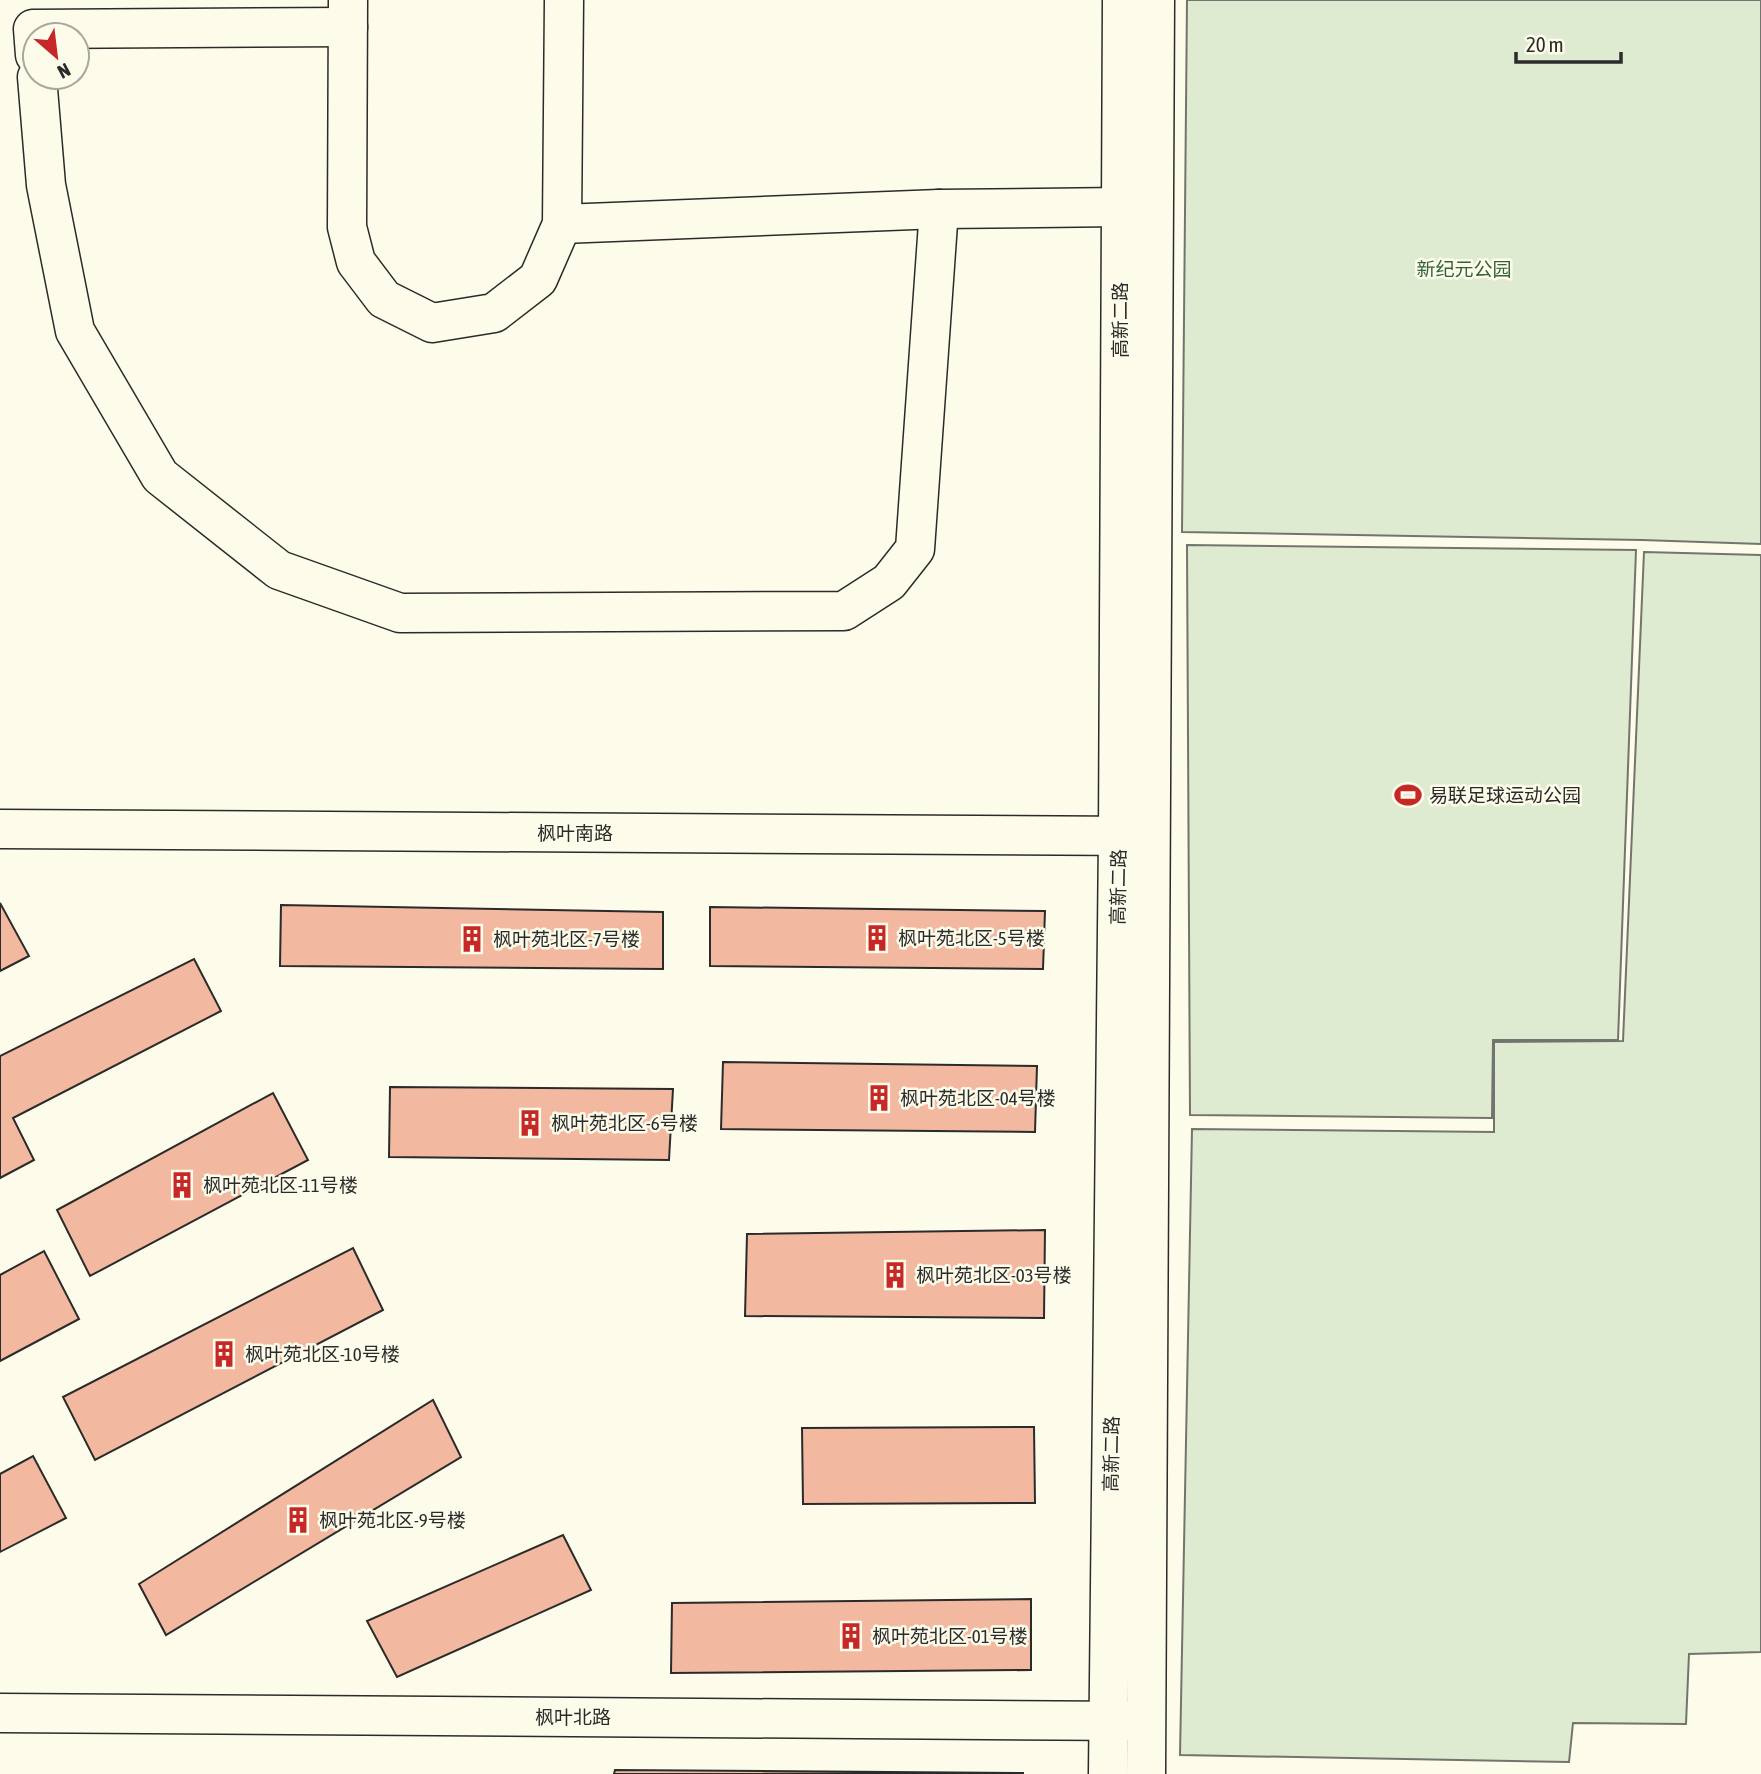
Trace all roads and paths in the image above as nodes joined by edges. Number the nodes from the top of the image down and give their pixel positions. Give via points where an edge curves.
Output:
1 (565, 0) edge
2 (1122, 0) edge
3 (1155, 0) edge
4 (348, 13) edge
5 (91, 26) edge
6 (38, 91) edge
7 (1121, 206) junction
8 (939, 209) junction
9 (562, 224) junction
10 (0, 829) edge
11 (1134, 836) junction
12 (0, 1713) edge
13 (1146, 1721) junction
14 (1108, 1722) junction
15 (1108, 1774) edge
16 (1146, 1774) edge

1 - 9 street
2 - 7 street, 高新二路
3 - 11 street, 高新二路
4 - 5 street
4 - 9 street via 347,227 356,261 384,299 432,323 494,313 538,279
6 - 8 street via 46,185 75,331 160,475 279,570 400,613 844,611 889,582 915,549
7 - 8 street
7 - 11 street, 高新二路
8 - 9 street
10 - 11 street, 枫叶南路
11 - 13 street, 高新二路
11 - 14 street, 高新二路
12 - 14 street, 枫叶北路
13 - 14 street, 枫叶北路
13 - 16 street, 高新二路
14 - 15 street, 高新二路

